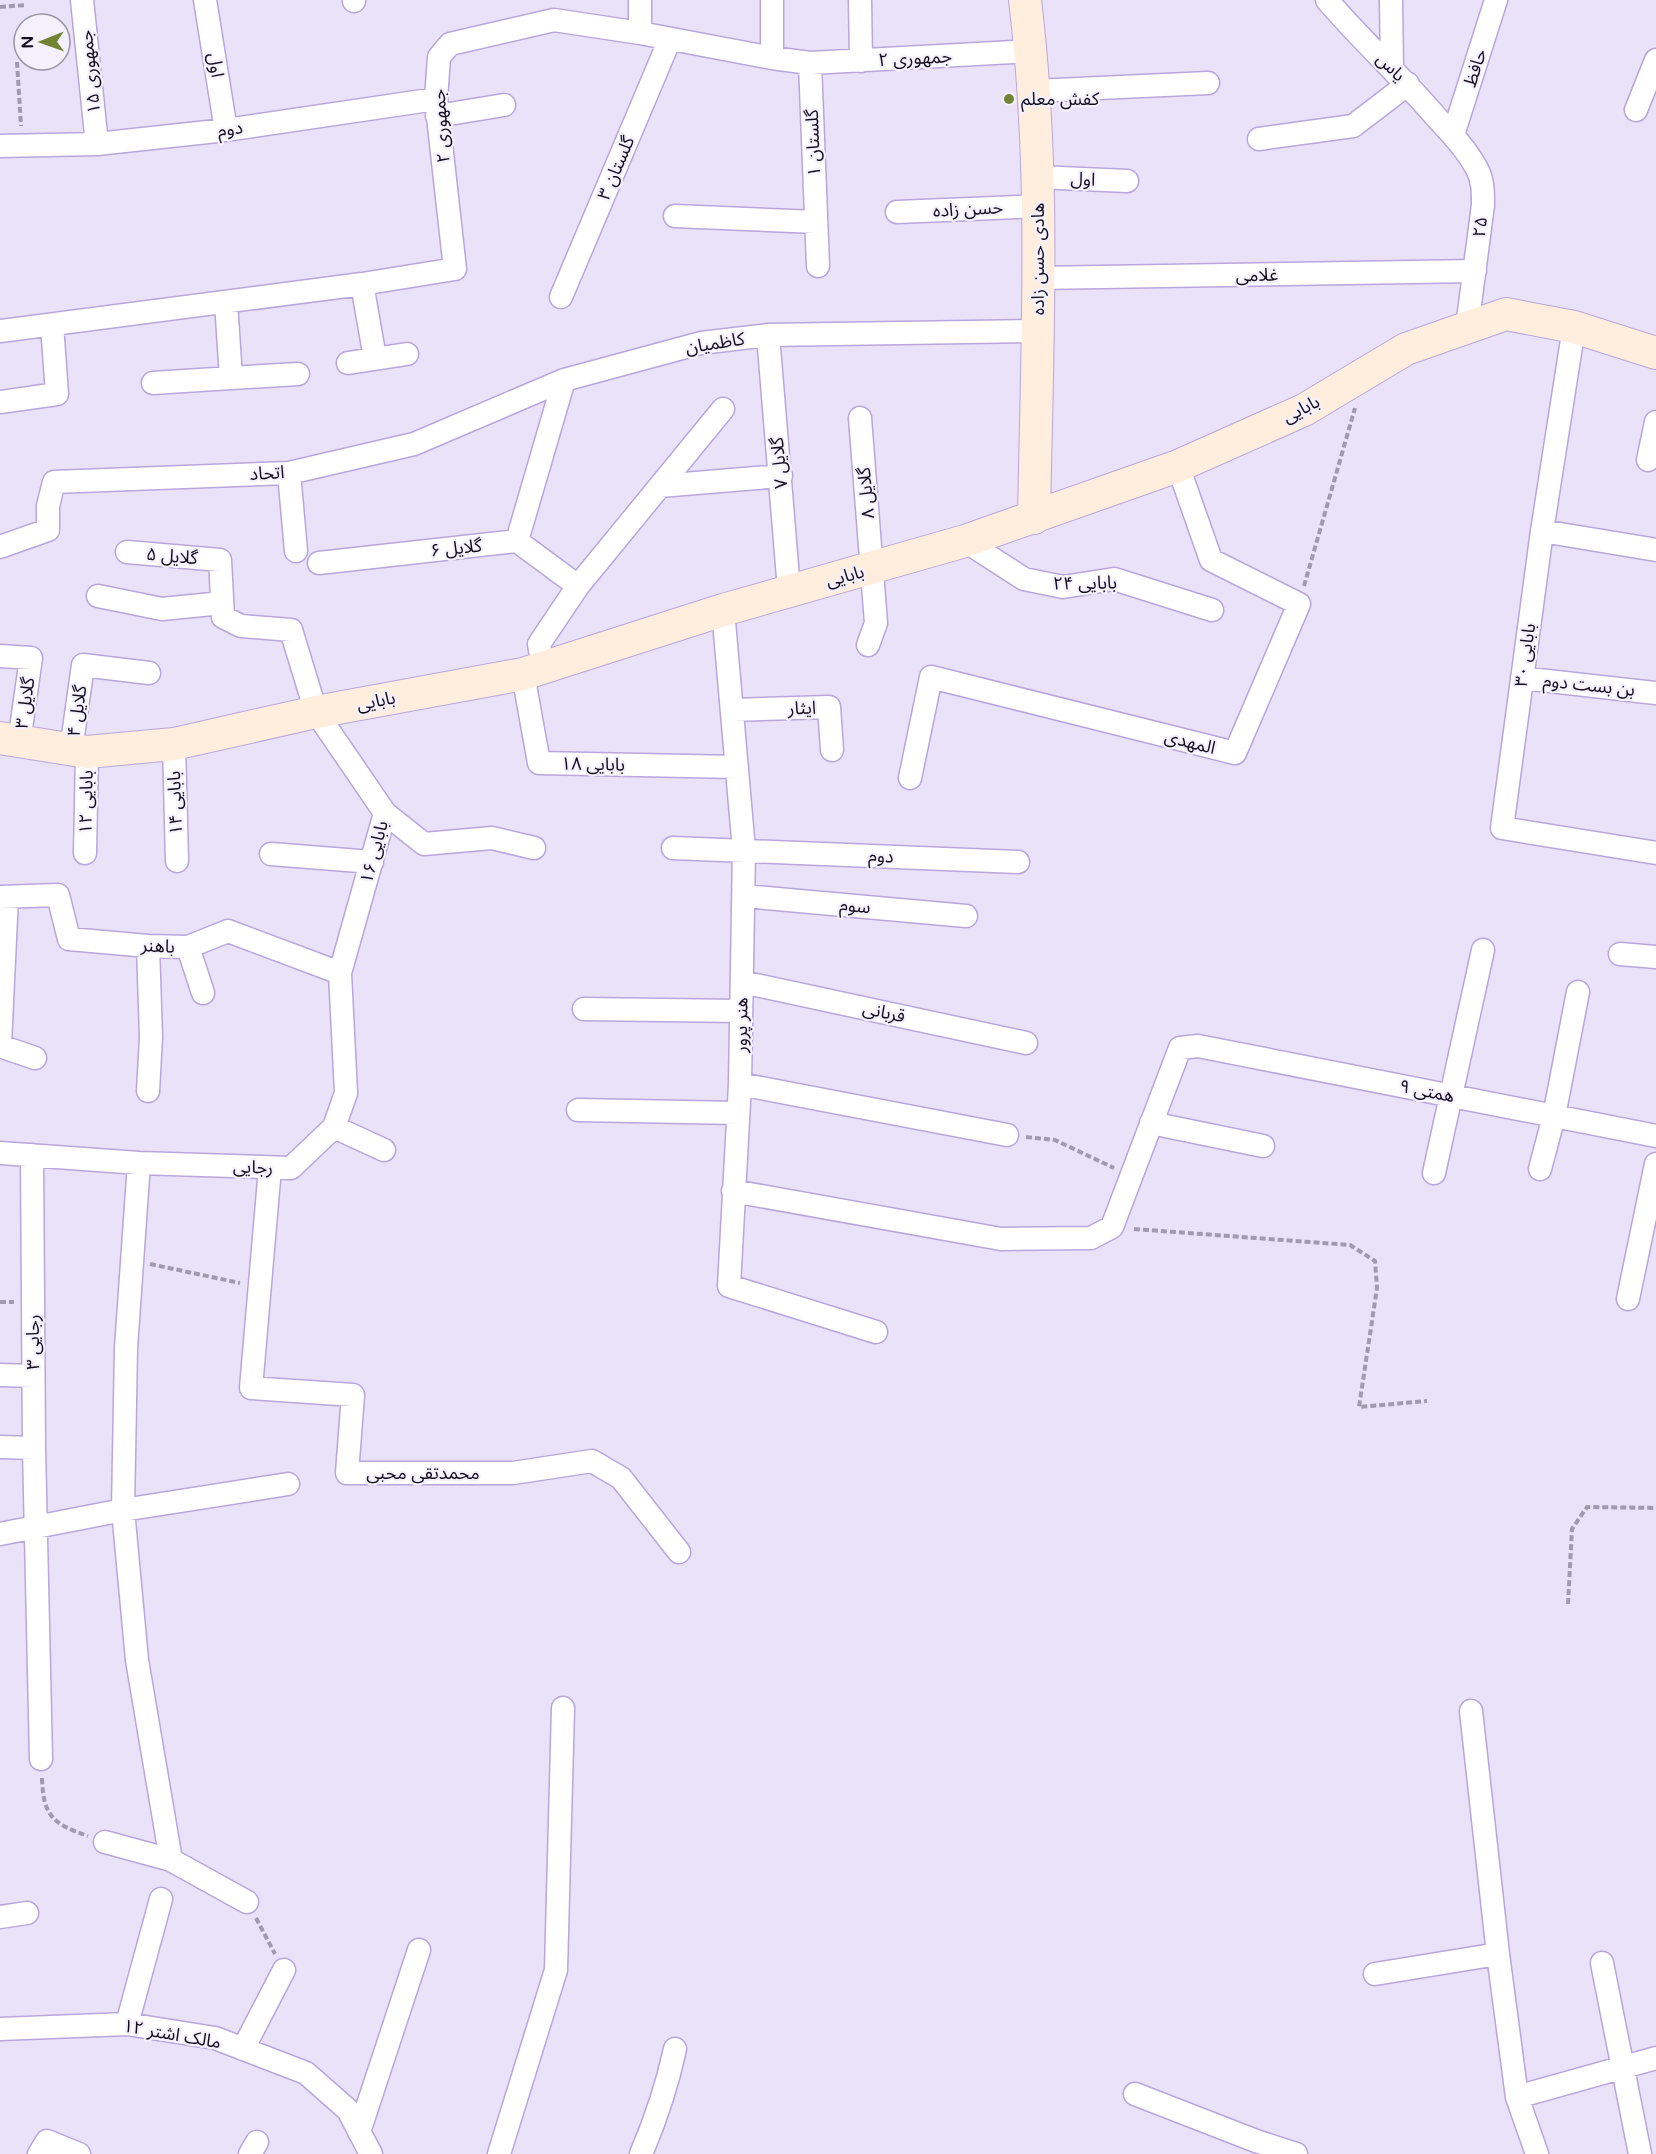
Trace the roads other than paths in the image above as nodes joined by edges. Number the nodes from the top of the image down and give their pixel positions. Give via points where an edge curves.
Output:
1 (82, 0) edge
2 (205, 0) edge
3 (640, 0) edge
4 (772, 0) edge
5 (860, 0) edge
6 (1026, 0) edge
7 (1327, 0) edge
8 (1391, 0) edge
9 (1496, 0) edge
10 (553, 10) edge
11 (640, 33) junction
12 (670, 39) junction
13 (1032, 51) junction
14 (772, 58) junction
15 (1656, 60) edge
16 (861, 61) junction
17 (810, 63) junction
18 (1400, 76) junction
19 (1208, 83) dead end
20 (1034, 91) junction
21 (504, 105) dead end
22 (437, 107) junction
23 (1636, 110) dead end
24 (226, 130) junction
25 (1453, 135) junction
26 (1259, 139) dead end
27 (97, 144) junction
28 (11, 145) edge
29 (1128, 181) dead end
30 (1038, 191) junction
31 (897, 212) dead end
32 (675, 216) dead end
33 (816, 222) junction
34 (818, 266) dead end
35 (1475, 271) junction
36 (1039, 278) junction
37 (362, 284) junction
38 (561, 297) dead end
39 (226, 302) junction
40 (52, 325) junction
41 (1467, 327) junction
42 (1574, 327) junction
43 (0, 331) edge
44 (1038, 331) junction
45 (768, 335) junction
46 (407, 354) dead end
47 (1656, 354) edge
48 (375, 358) junction
49 (348, 363) dead end
50 (298, 374) dead end
51 (231, 378) junction
52 (564, 380) junction
53 (153, 383) dead end
54 (0, 402) edge
55 (723, 409) dead end
56 (860, 417) dead end
57 (1656, 422) edge
58 (1648, 460) dead end
59 (1178, 466) junction
60 (289, 473) junction
61 (781, 476) junction
62 (660, 486) junction
63 (1034, 518) junction
64 (1542, 531) junction
65 (517, 541) junction
66 (965, 541) junction
67 (0, 547) edge
68 (1656, 550) edge
69 (296, 551) dead end
70 (127, 552) dead end
71 (319, 563) dead end
72 (872, 568) junction
73 (578, 586) junction
74 (789, 590) junction
75 (98, 596) dead end
76 (222, 603) junction
77 (723, 610) junction
78 (1212, 610) dead end
79 (868, 645) dead end
80 (0, 656) edge
81 (533, 671) junction
82 (149, 673) dead end
83 (1522, 678) junction
84 (1656, 693) edge
85 (733, 710) junction
86 (316, 712) junction
87 (10, 740) edge
88 (174, 744) junction
89 (832, 750) dead end
90 (79, 751) junction
91 (737, 767) junction
92 (910, 778) dead end
93 (385, 813) junction
94 (534, 848) dead end
95 (673, 848) dead end
96 (744, 850) junction
97 (85, 853) dead end
98 (1656, 853) edge
99 (271, 854) dead end
100 (177, 861) dead end
101 (372, 862) junction
102 (1018, 862) dead end
103 (744, 896) junction
104 (3, 897) edge
105 (966, 916) dead end
106 (148, 946) junction
107 (188, 947) junction
108 (1483, 950) dead end
109 (1620, 954) dead end
110 (1656, 957) edge
111 (340, 973) junction
112 (742, 982) junction
113 (1578, 992) dead end
114 (203, 993) dead end
115 (584, 1009) dead end
116 (741, 1011) junction
117 (1026, 1043) dead end
118 (0, 1045) edge
119 (34, 1058) dead end
120 (740, 1084) junction
121 (148, 1091) dead end
122 (1453, 1096) junction
123 (578, 1110) dead end
124 (738, 1113) junction
125 (1554, 1116) junction
126 (1151, 1123) junction
127 (334, 1127) junction
128 (1008, 1135) road end
129 (1656, 1136) edge
130 (1263, 1146) dead end
131 (384, 1150) dead end
132 (0, 1153) edge
133 (33, 1155) junction
134 (139, 1163) junction
135 (1656, 1164) edge
136 (270, 1168) junction
137 (1540, 1169) dead end
138 (1434, 1173) dead end
139 (734, 1191) junction
140 (1628, 1299) dead end
141 (876, 1332) dead end
142 (0, 1375) edge
143 (33, 1376) junction
144 (0, 1447) edge
145 (34, 1448) junction
146 (288, 1484) dead end
147 (123, 1510) junction
148 (37, 1528) junction
149 (0, 1534) edge
150 (680, 1552) dead end
151 (563, 1708) dead end
152 (1471, 1711) dead end
153 (41, 1759) road end
154 (105, 1842) road end
155 (171, 1860) junction
156 (161, 1899) dead end
157 (247, 1902) road end
158 (27, 1913) dead end
159 (0, 1917) edge
160 (419, 1950) dead end
161 (1498, 1954) junction
162 (1602, 1963) dead end
163 (284, 1970) road end
164 (1375, 1974) dead end
165 (127, 2024) junction
166 (0, 2029) edge
167 (243, 2049) junction
168 (675, 2049) dead end
169 (1656, 2058) edge
170 (1622, 2068) junction
171 (1135, 2094) dead end
172 (1517, 2097) junction
173 (359, 2132) junction
174 (39, 2154) edge
175 (79, 2154) edge
176 (371, 2154) edge
177 (499, 2154) edge
178 (641, 2154) edge
179 (1296, 2154) edge
180 (1536, 2154) edge
181 (1640, 2154) edge

1 - 27 street, جمهوری ۱۵
2 - 24 street, اول
3 - 11 street
4 - 14 street
5 - 16 street
6 - 13 main road, هادی حسن زاده
7 - 18 street, یاس
8 - 18 street
9 - 25 street, حافظ
10 - 11 street, جمهوری ۲
10 - 22 street, جمهوری ۲ via 450,44 439,57
11 - 12 street, جمهوری ۲
12 - 14 street, جمهوری ۲
12 - 38 street, گلستان ۳
13 - 16 street, جمهوری ۲
13 - 20 main road, هادی حسن زاده
14 - 17 street, جمهوری ۲
15 - 23 street
16 - 17 street, جمهوری ۲
17 - 33 street, گلستان ۱
18 - 25 street, یاس
18 - 26 street via 1353,126
19 - 20 street
20 - 30 main road, هادی حسن زاده
21 - 22 street, دوم
22 - 24 street, دوم
22 - 37 street, جمهوری ۲ via 455,269
24 - 27 street, دوم
25 - 35 street, ۲۵ via 1477,168 1483,185
27 - 28 street, دوم
29 - 30 street, اول
30 - 31 street, حسن زاده
30 - 36 main road, هادی حسن زاده
32 - 33 street
33 - 34 street, گلستان ۱
35 - 36 street, غلامی
35 - 41 street, ۲۵
36 - 44 main road, هادی حسن زاده
37 - 39 street, جمهوری ۲
37 - 48 street
39 - 40 street, جمهوری ۲
39 - 51 street
40 - 43 street, جمهوری ۲
40 - 54 street via 57,394
41 - 42 main road, بابایی via 1506,314
41 - 59 main road, بابایی via 1406,349 1304,410
42 - 47 main road, بابایی
42 - 64 street, بابایی ۳۰
44 - 45 street, کاظمیان
44 - 63 main road, هادی حسن زاده
45 - 52 street, کاظمیان via 701,343
45 - 61 street, گلایل ۷
46 - 48 street
48 - 49 street
50 - 51 street
51 - 53 street
52 - 60 street, اتحاد via 414,444
52 - 65 street
55 - 62 street
56 - 72 street, گلایل ۸
57 - 58 street
59 - 63 main road, بابایی
59 - 92 street, المهدی via 1211,560 1299,604 1235,753 931,677
60 - 67 street, اتحاد via 54,482 48,530
60 - 69 street
61 - 62 street
61 - 74 street, گلایل ۷
62 - 73 street
63 - 66 main road, بابایی
64 - 68 street
64 - 83 street, بابایی ۳۰
65 - 71 street, گلایل ۶
65 - 73 street
66 - 72 main road, بابایی
66 - 78 street, بابایی ۲۴ via 1024,579 1063,587 1114,579
70 - 76 street, گلایل ۵ via 220,560
72 - 74 main road, بابایی
72 - 79 street, گلایل ۸ via 876,623
73 - 81 street via 538,644
74 - 77 main road, بابایی
75 - 76 street via 162,609
76 - 86 street via 223,616 241,626 291,630
77 - 81 main road, بابایی
77 - 85 street, هنر پرور
80 - 87 street, گلایل ۳ via 31,658
81 - 86 main road, بابایی
81 - 91 street, بابایی ۱۸ via 539,763
82 - 90 street, گلایل ۴ via 83,665
83 - 84 street, بن بست دوم
83 - 98 street, بابایی ۳۰ via 1502,828
85 - 89 street, ایثار via 829,707
85 - 91 street, هنر پرور
86 - 88 main road, بابایی
86 - 93 street, بابایی ۱۶
87 - 90 main road, بابایی
88 - 90 main road, بابایی
88 - 100 street, بابایی ۱۴
90 - 97 street, بابایی ۱۲
91 - 96 street, هنر پرور
93 - 94 street via 424,844 492,838
93 - 101 street, بابایی ۱۶
95 - 96 street, دوم
96 - 102 street, دوم
96 - 103 street, هنر پرور
99 - 101 street
101 - 111 street, بابایی ۱۶
103 - 105 street, سوم
103 - 112 street, هنر پرور
104 - 106 street, باهنر via 58,895 69,939
104 - 118 street
106 - 107 street, باهنر
106 - 121 street
107 - 111 street, باهنر via 228,930
107 - 114 street
108 - 122 street
109 - 110 street
111 - 127 street, رجایی via 346,1093
112 - 116 street, هنر پرور
112 - 117 street, قربانی
113 - 125 street
115 - 116 street
116 - 120 street, هنر پرور
118 - 119 street
120 - 124 street, هنر پرور
120 - 128 street
122 - 125 street, همتی ۹
122 - 126 street, همتی ۹ via 1198,1046 1180,1048
122 - 138 street
123 - 124 street
124 - 139 street, هنر پرور
125 - 129 street, همتی ۹
125 - 137 street
126 - 130 street
126 - 139 street via 1112,1227 1091,1238 1001,1239
127 - 131 street
127 - 136 street, رجایی via 291,1168
132 - 133 street, رجایی
133 - 134 street, رجایی
133 - 143 street, رجایی ۳
134 - 136 street, رجایی
134 - 147 street via 126,1348
135 - 140 street
136 - 150 street, محمدتقی محبی via 251,1388 353,1395 348,1473 513,1473 592,1461 621,1478
139 - 141 street, هنر پرور via 729,1286
142 - 143 street
143 - 145 street, رجایی ۳
144 - 145 street
145 - 148 street, رجایی ۳
146 - 147 street
147 - 148 street
147 - 155 street via 137,1660
148 - 149 street
148 - 153 street, رجایی ۳
151 - 177 street via 556,1970
152 - 161 street
154 - 155 street
155 - 157 street
156 - 165 street
158 - 159 street
160 - 173 street
161 - 164 street
161 - 172 street
162 - 170 street
163 - 167 street
165 - 166 street, مالک اشتر ۱۲
165 - 167 street, مالک اشتر ۱۲ via 214,2038
167 - 173 street, مالک اشتر ۱۲ via 306,2073 348,2110
168 - 178 street via 664,2097
169 - 170 street
170 - 172 street
170 - 181 street
171 - 179 street
172 - 180 street
173 - 176 street, مالک اشتر ۱۲
174 - 175 street via 47,2140

